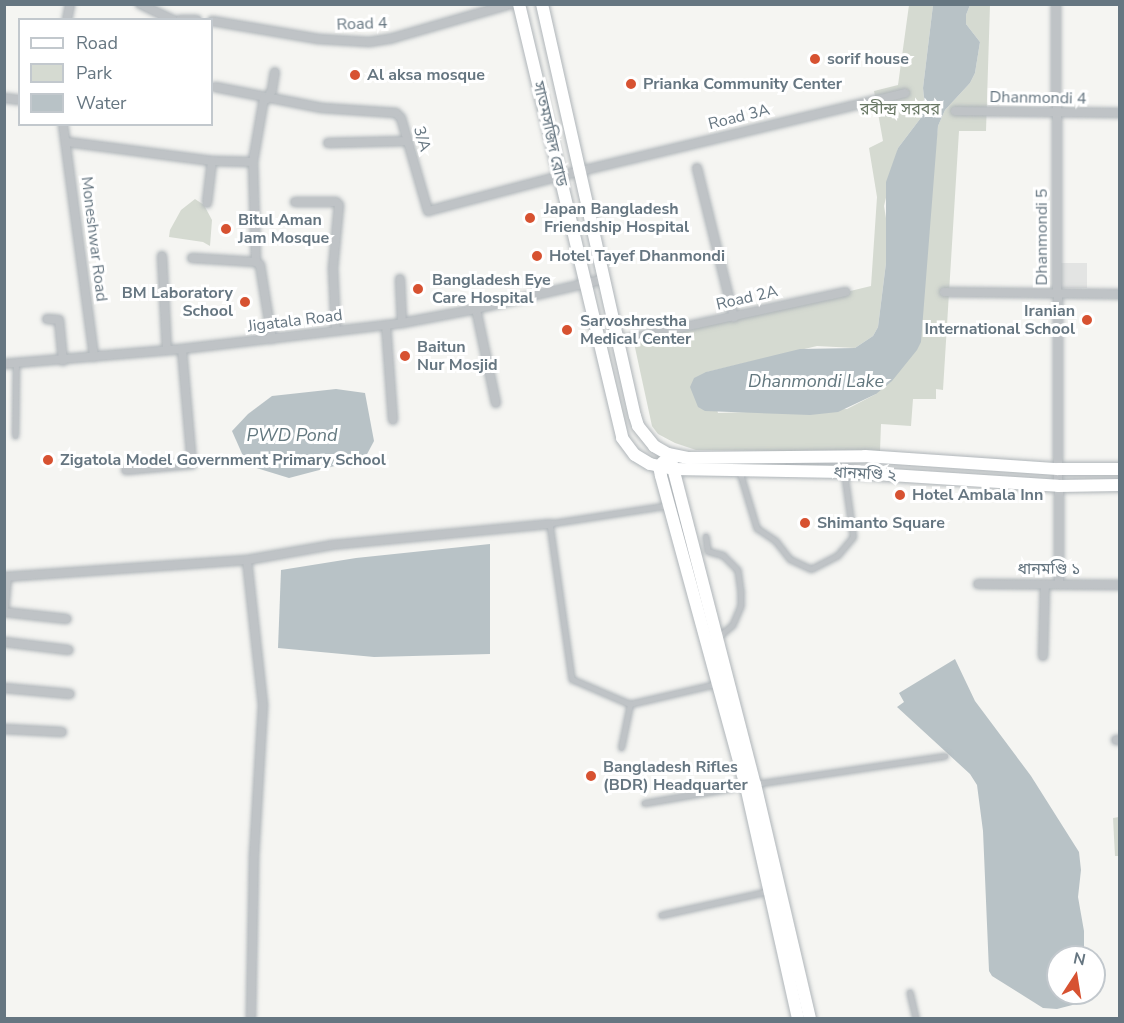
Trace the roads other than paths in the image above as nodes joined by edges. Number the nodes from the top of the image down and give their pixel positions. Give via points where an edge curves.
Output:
1 (140, 4) edge
2 (511, 4) edge
3 (519, 4) edge
4 (542, 4) edge
5 (1056, 4) edge
6 (169, 18) edge
7 (213, 21) edge
8 (275, 72) dead end
9 (215, 87) dead end
10 (905, 93) dead end
11 (266, 98) junction
12 (955, 111) dead end
13 (1057, 113) junction
14 (1119, 113) edge
15 (63, 126) edge
16 (407, 141) junction
17 (67, 142) junction
18 (328, 143) dead end
19 (212, 161) junction
20 (253, 162) junction
21 (697, 168) dead end
22 (580, 171) junction
23 (560, 176) junction
24 (295, 202) dead end
25 (207, 203) dead end
26 (428, 211) joint
27 (162, 256) dead end
28 (192, 258) dead end
29 (256, 262) junction
30 (400, 279) dead end
31 (605, 279) junction
32 (585, 284) junction
33 (846, 292) dead end
34 (944, 292) dead end
35 (1119, 294) edge
36 (1058, 295) junction
37 (476, 309) junction
38 (734, 317) junction
39 (47, 318) dead end
40 (402, 323) junction
41 (386, 325) junction
42 (336, 331) junction
43 (272, 339) junction
44 (619, 341) junction
45 (182, 349) junction
46 (167, 350) junction
47 (94, 357) junction
48 (63, 361) junction
49 (16, 363) junction
50 (4, 364) edge
51 (496, 403) dead end
52 (393, 420) dead end
53 (15, 436) dead end
54 (622, 438) joint
55 (668, 454) junction
56 (659, 466) junction
57 (674, 469) junction
58 (739, 469) junction
59 (1058, 469) junction
60 (1119, 469) edge
61 (126, 470) dead end
62 (844, 472) junction
63 (1119, 485) edge
64 (1058, 486) junction
65 (670, 505) junction
66 (550, 524) junction
67 (706, 536) dead end
68 (247, 560) junction
69 (6, 577) edge
70 (978, 584) dead end
71 (1045, 584) junction
72 (1059, 584) junction
73 (1119, 585) edge
74 (4, 611) edge
75 (67, 619) dead end
76 (712, 640) junction
77 (4, 642) edge
78 (69, 650) dead end
79 (1043, 656) dead end
80 (723, 682) junction
81 (4, 688) edge
82 (70, 694) dead end
83 (630, 704) junction
84 (4, 729) edge
85 (62, 732) dead end
86 (621, 748) dead end
87 (945, 756) dead end
88 (751, 785) junction
89 (644, 803) dead end
90 (769, 891) junction
91 (661, 915) dead end
92 (910, 992) dead end
93 (251, 1018) edge
94 (798, 1018) edge
95 (810, 1018) edge
96 (916, 1018) edge

1 - 6 street
2 - 7 street, Road 4 via 393,39 369,42 318,39
3 - 23 main road, সাতমসজিদ রোড
4 - 22 main road, সাতমসজিদ রোড
5 - 13 street, Dhanmondi 5
8 - 11 street via 272,90
9 - 11 street
10 - 22 street, Road 3A
11 - 16 street, 3/A via 322,108 396,113
11 - 20 street
12 - 13 street, Dhanmondi 4
13 - 14 street, Dhanmondi 4
13 - 36 street, Dhanmondi 5
15 - 17 street, Moneshwar Road
16 - 18 street
16 - 26 street, 3/A
17 - 19 street
17 - 47 street, Moneshwar Road
19 - 20 street
19 - 25 street
20 - 29 street
21 - 38 street
22 - 23 street, Road 3A
22 - 31 main road, সাতমসজিদ রোড
23 - 26 street, Road 3A
23 - 32 main road, সাতমসজিদ রোড
24 - 42 street via 339,205 333,268
27 - 46 street
28 - 29 street
29 - 43 street via 260,265
30 - 40 street
31 - 32 street, Jigatala Road
31 - 44 main road, সাতমসজিদ রোড
32 - 37 street, Jigatala Road
32 - 54 main road, সাতমসজিদ রোড
33 - 38 street, Road 2A
34 - 36 street
35 - 36 street
36 - 59 street, Dhanmondi 5
37 - 40 street, Jigatala Road
37 - 51 street
38 - 44 street, Road 2A
39 - 48 street via 59,320
40 - 41 street, Jigatala Road
41 - 42 street, Jigatala Road
41 - 52 street
42 - 43 street, Jigatala Road
43 - 45 street, Jigatala Road
44 - 55 main road, সাতমসজিদ রোড via 635,416 654,446
45 - 46 street, Jigatala Road
45 - 61 street via 192,464
46 - 47 street, Jigatala Road
47 - 48 street, Jigatala Road
48 - 49 street, Jigatala Road
49 - 50 street, Jigatala Road
49 - 53 lane
54 - 56 main road, ধানমণ্ডি ২ via 635,455
55 - 56 main road
55 - 57 main road
55 - 59 main road, ধানমণ্ডি ২ via 699,458 865,456
56 - 57 main road, ধানমণ্ডি ২
56 - 65 main road
57 - 58 main road, ধানমণ্ডি ২
57 - 76 main road
58 - 62 main road, ধানমণ্ডি ২
58 - 62 lane via 757,528 776,541 790,559 811,569 827,564 853,537
59 - 60 main road, ধানমণ্ডি ২
59 - 64 street
62 - 64 main road, ধানমণ্ডি ২
63 - 64 main road, ধানমণ্ডি ২
64 - 72 street
65 - 66 lane
65 - 76 main road
66 - 68 street via 332,545
66 - 83 lane via 573,679
67 - 76 lane via 708,550 723,555 738,570 741,592 741,606 733,625
68 - 69 street
68 - 93 street via 263,705 254,857
69 - 74 street
70 - 71 street, ধানমণ্ডি ১
71 - 72 street, ধানমণ্ডি ১
71 - 79 street
72 - 73 street, ধানমণ্ডি ১
74 - 75 street
76 - 80 main road
77 - 78 street
80 - 83 lane
80 - 88 main road
81 - 82 street
83 - 86 lane
84 - 85 street
87 - 88 lane
88 - 89 lane
88 - 90 main road
88 - 95 main road
90 - 91 lane
90 - 94 main road
92 - 96 lane

